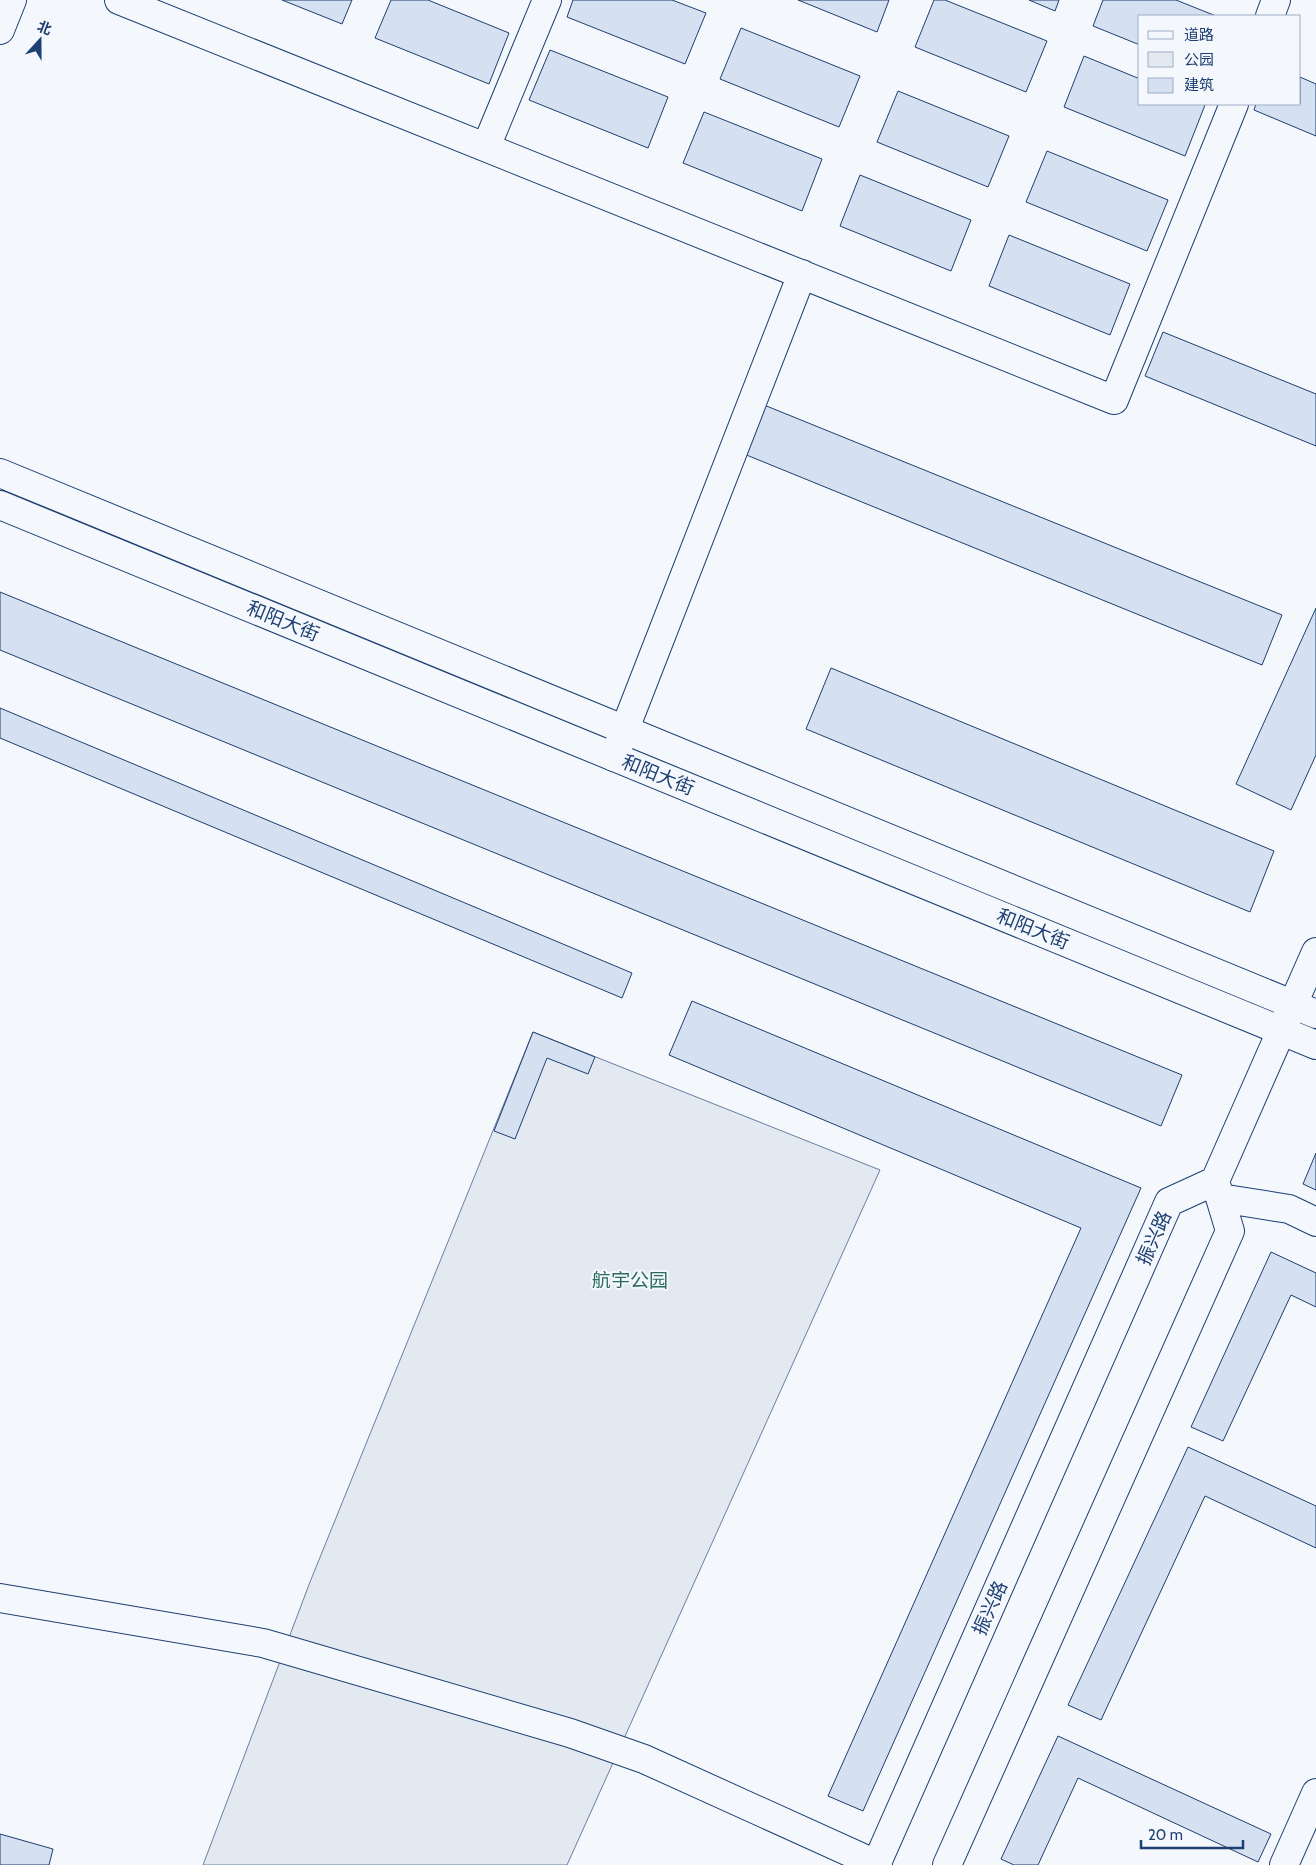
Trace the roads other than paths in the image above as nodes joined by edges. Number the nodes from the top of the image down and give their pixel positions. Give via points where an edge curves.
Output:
1 (12, 0) edge
2 (119, 0) edge
3 (547, 0) edge
4 (1276, 0) edge
5 (1270, 15) edge
6 (0, 30) edge
7 (1234, 105) edge
8 (486, 147) junction
9 (802, 274) junction
10 (0, 474) edge
11 (0, 505) edge
12 (624, 730) junction
13 (614, 757) junction
14 (1316, 952) edge
15 (1304, 1009) edge
16 (1280, 1031) junction
17 (1316, 1046) edge
18 (1217, 1190) junction
19 (1316, 1222) edge
20 (0, 1598) edge
21 (1316, 1793) edge
22 (877, 1865) edge
23 (947, 1865) edge
24 (1284, 1865) edge

1 - 6 main road
2 - 8 main road
3 - 8 main road
4 - 5 main road
7 - 9 main road via 1114,400
8 - 9 main road
9 - 12 main road
10 - 12 main road, 和阳大街
11 - 13 main road, 和阳大街
12 - 13 main road
12 - 15 main road, 和阳大街
13 - 16 main road, 和阳大街
14 - 15 main road
15 - 16 main road
16 - 17 main road, 和阳大街
16 - 18 main road
18 - 19 main road via 1289,1210
18 - 22 main road, 振兴路 via 1169,1202
18 - 23 main road via 1230,1231
20 - 22 main road via 263,1643 570,1733 644,1759
21 - 24 main road

